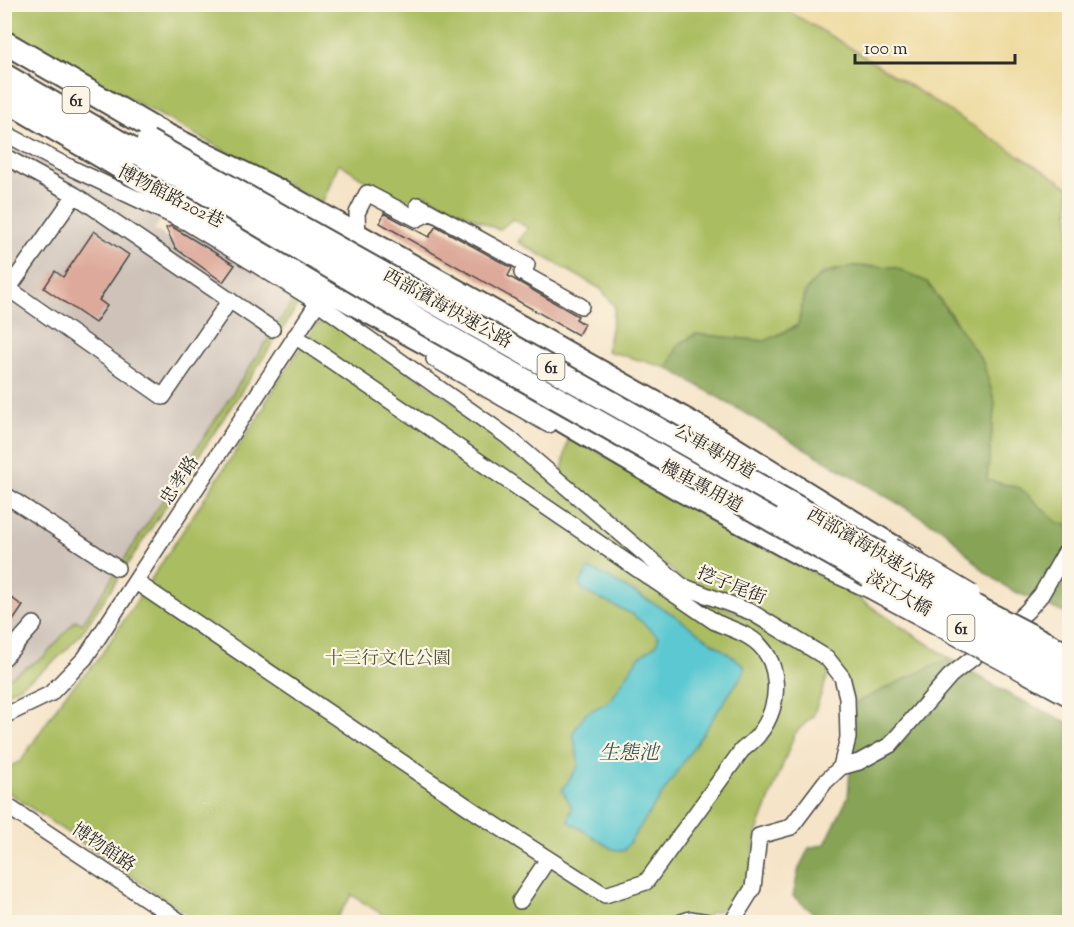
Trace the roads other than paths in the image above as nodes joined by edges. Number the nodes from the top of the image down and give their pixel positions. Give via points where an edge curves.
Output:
1 (4, 42) edge
2 (4, 59) edge
3 (4, 75) edge
4 (4, 99) edge
5 (4, 129) edge
6 (4, 156) edge
7 (75, 195) junction
8 (358, 236) junction
9 (343, 262) junction
10 (7, 292) edge
11 (322, 296) junction
12 (230, 300) junction
13 (581, 306) dead end
14 (517, 323) junction
15 (272, 329) dead end
16 (295, 336) junction
17 (486, 383) junction
18 (4, 494) edge
19 (1065, 553) dead end
20 (117, 568) dead end
21 (855, 568) junction
22 (136, 582) junction
23 (953, 594) junction
24 (34, 624) dead end
25 (1070, 645) edge
26 (1070, 656) edge
27 (4, 658) edge
28 (1070, 672) edge
29 (1070, 685) edge
30 (1070, 699) edge
31 (4, 716) edge
32 (841, 767) junction
33 (4, 804) edge
34 (548, 859) junction
35 (520, 901) dead end
36 (182, 922) edge
37 (681, 922) edge
38 (708, 922) edge
39 (732, 922) edge

1 - 8 highway via 185,146 279,191
2 - 23 highway, 西部濱海快速公路 / 61, bridge
3 - 21 highway, 西部濱海快速公路 / 61, bridge via 428,325
4 - 11 highway via 161,190
5 - 11 street, 博物館路202巷 via 61,163 188,223
6 - 7 street
7 - 10 street
7 - 12 street
8 - 9 street, 忠孝路
8 - 13 street via 357,213 367,193 417,219 425,208 526,265 522,273
8 - 14 highway
9 - 11 street, 忠孝路
9 - 28 street, 公車專用道, bridge via 978,624
10 - 12 street via 163,397
11 - 16 street, 忠孝路
11 - 17 highway
11 - 32 street, 挖子尾街 via 508,437 682,586 752,612 827,658 842,677 847,697 848,738
12 - 15 street
14 - 23 highway, bridge via 764,465 933,570
14 - 25 street, bridge via 714,429 933,570
16 - 22 street, 忠孝路
16 - 34 street via 707,617 750,637 774,665 772,711 760,734 742,750 646,882 604,895
17 - 21 highway via 815,562
17 - 30 street, 機車專用道, bridge via 755,537 869,590
18 - 20 street
19 - 32 street via 1027,611 950,676 890,745
21 - 29 highway, 淡江大橋 / 61, bridge
22 - 31 street, 忠孝路 via 85,658 64,682 33,704
22 - 34 street
23 - 26 highway, 淡江大橋 / 61, bridge
24 - 27 street
32 - 39 street via 791,826 759,836 753,888
33 - 36 street, 博物館路
34 - 35 street
37 - 38 street via 690,918

